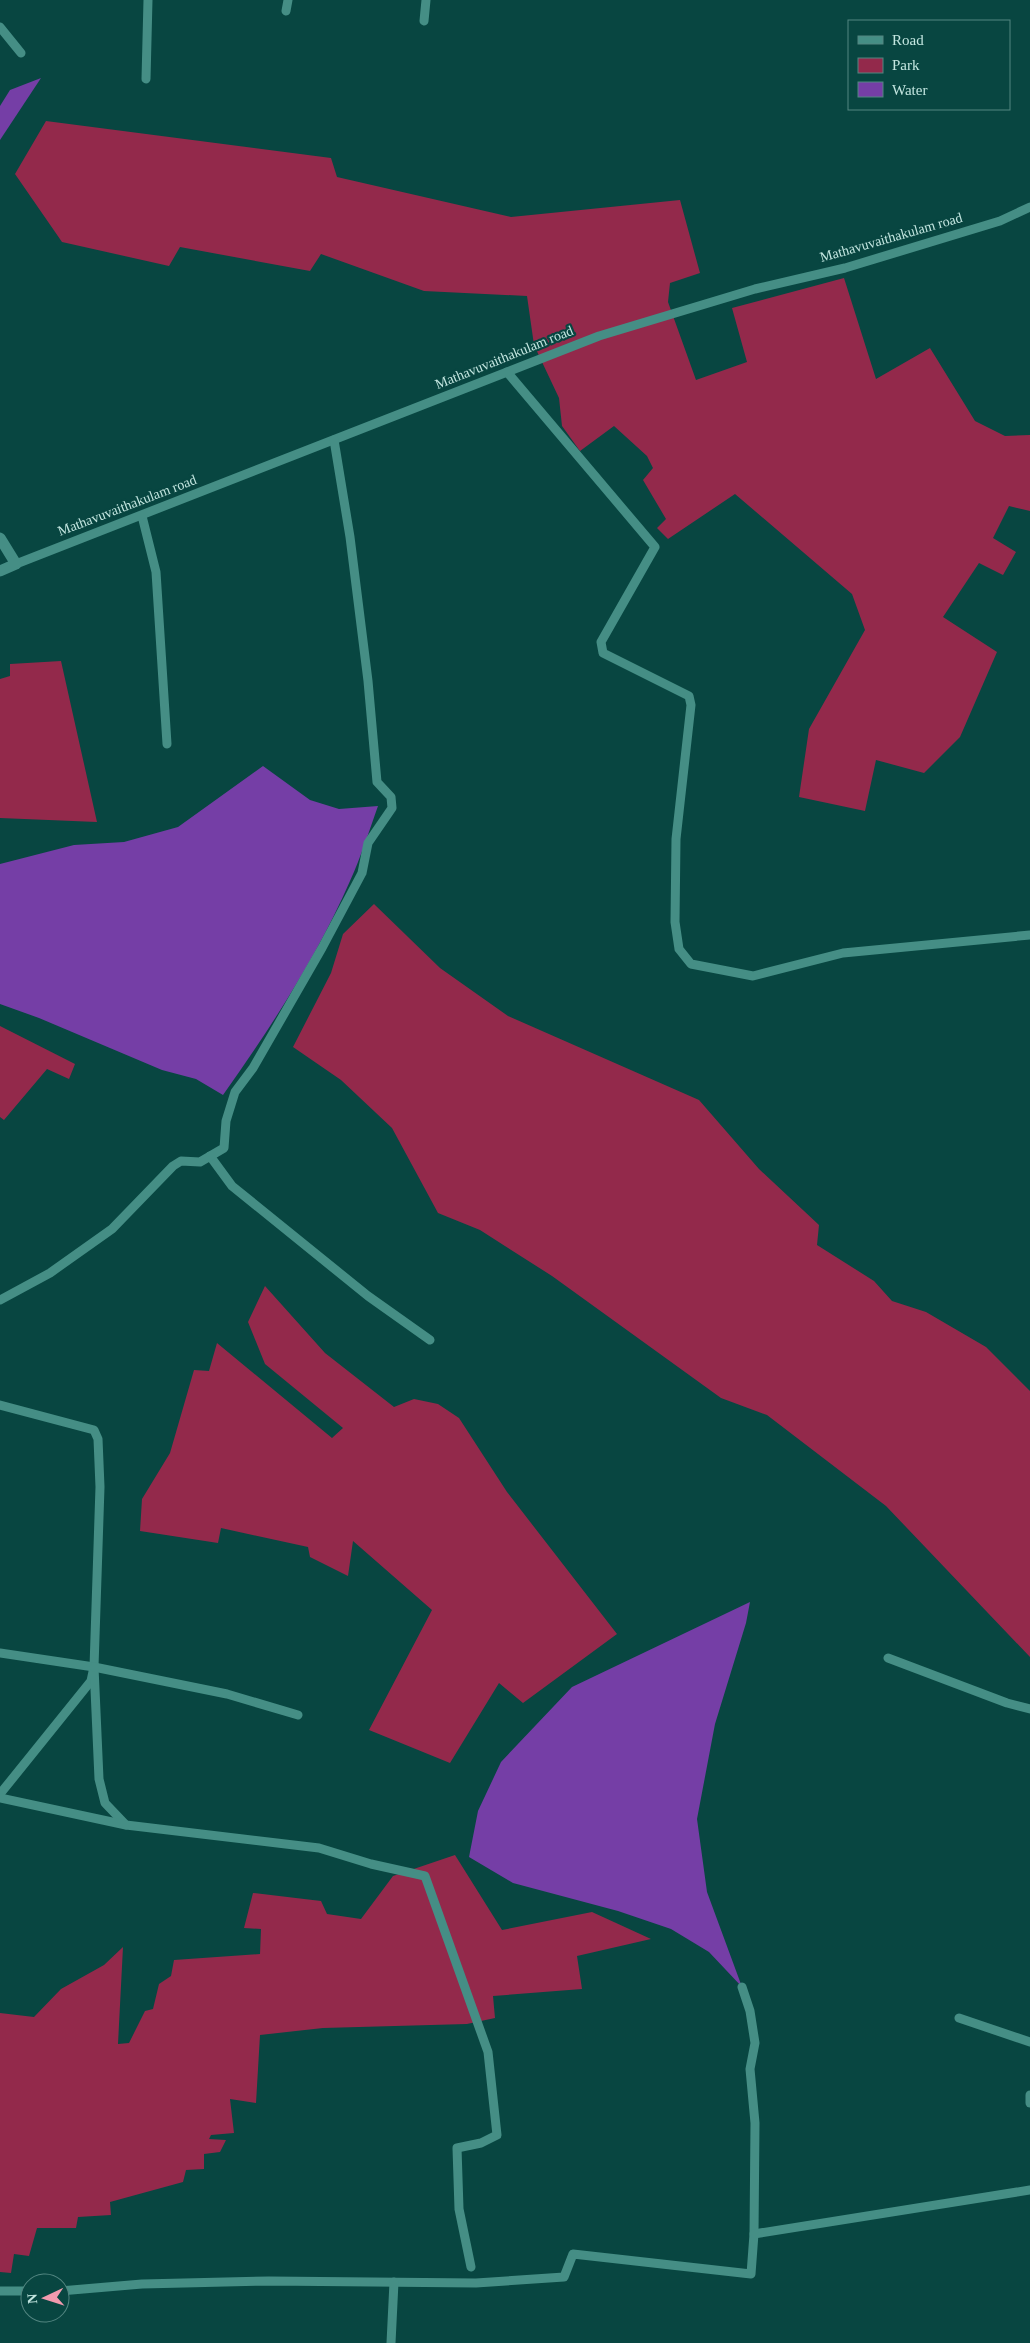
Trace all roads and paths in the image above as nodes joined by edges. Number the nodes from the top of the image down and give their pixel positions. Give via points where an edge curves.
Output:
1 (148, 0) edge
2 (288, 0) edge
3 (426, 0) edge
4 (286, 11) dead end
5 (424, 21) dead end
6 (0, 27) edge
7 (21, 52) dead end
8 (146, 79) dead end
9 (1030, 207) edge
10 (507, 372) junction
11 (334, 440) junction
12 (142, 516) junction
13 (0, 538) edge
14 (16, 564) junction
15 (0, 571) edge
16 (167, 744) dead end
17 (1030, 935) edge
18 (210, 1156) junction
19 (0, 1300) edge
20 (430, 1340) dead end
21 (0, 1405) edge
22 (0, 1653) edge
23 (888, 1658) dead end
24 (94, 1668) junction
25 (1030, 1709) edge
26 (298, 1715) dead end
27 (0, 1794) edge
28 (0, 1798) edge
29 (126, 1825) junction
30 (742, 1987) dead end
31 (959, 2018) dead end
32 (1030, 2042) edge
33 (1030, 2095) edge
34 (1030, 2103) edge
35 (1030, 2190) edge
36 (754, 2234) junction
37 (471, 2267) dead end
38 (394, 2282) junction
39 (70, 2290) edge
40 (0, 2291) edge
41 (20, 2291) edge
42 (391, 2343) edge

1 - 8 street
2 - 4 street
3 - 5 street
6 - 7 street
9 - 10 street, Mathavuvaithakulam road via 1000,221 844,268 755,289 599,336
10 - 11 street, Mathavuvaithakulam road
10 - 17 street via 656,547 600,642 603,653 689,696 691,704 676,839 675,922 679,949 691,964 753,976 843,953
11 - 12 street, Mathavuvaithakulam road
11 - 18 street via 350,537 377,782 391,797 392,808 368,843 362,873 322,948 254,1068 235,1092 226,1121 224,1148
12 - 14 street, Mathavuvaithakulam road
12 - 16 street via 156,572
13 - 14 street
14 - 15 street, Mathavuvaithakulam road
18 - 19 street via 200,1162 181,1161 173,1166 112,1229 50,1273
18 - 20 street via 232,1186 368,1296
21 - 24 street via 94,1430 98,1440 100,1487
22 - 24 street
23 - 25 street
24 - 26 street via 227,1694
24 - 27 street via 91,1681
24 - 29 street via 99,1779 105,1803
28 - 29 street
29 - 37 street via 319,1848 425,1876 488,2052 497,2135 481,2143 457,2148 460,2209
30 - 36 street via 755,2043 750,2069 755,2123
31 - 32 street
33 - 34 street
35 - 36 street
36 - 38 street via 751,2274 573,2254 564,2277 476,2283
38 - 39 street via 142,2284
38 - 42 street
40 - 41 street

